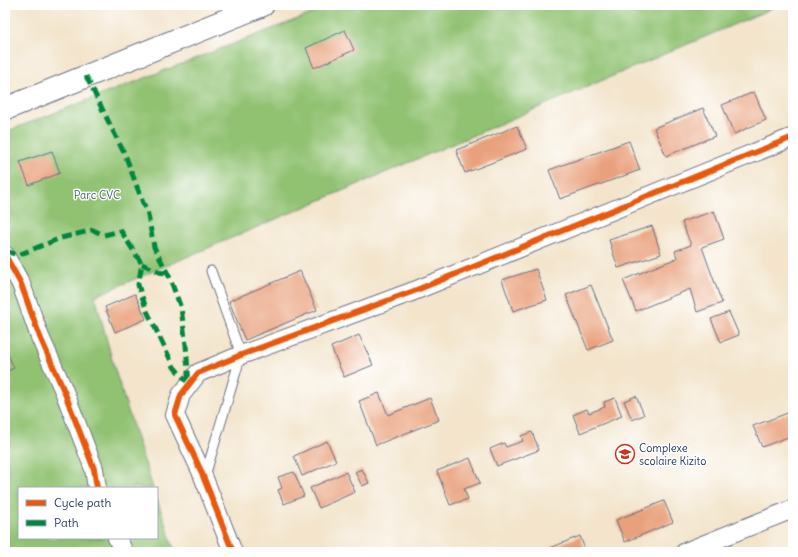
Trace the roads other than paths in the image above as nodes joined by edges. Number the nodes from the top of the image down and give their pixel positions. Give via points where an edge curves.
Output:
1 (261, 5) edge
2 (5, 109) edge
3 (793, 137) edge
4 (5, 255) edge
5 (211, 272) dead end
6 (241, 355) junction
7 (204, 478) junction
8 (97, 487) edge
9 (793, 510) edge
10 (118, 539) edge
11 (124, 552) edge
12 (233, 552) edge
13 (685, 552) edge

1 - 2 main road
3 - 6 street via 414,291
4 - 8 street via 21,284 64,391 94,469
5 - 6 lane
6 - 7 lane
6 - 7 street via 198,373 179,401 175,415
7 - 12 street
9 - 13 street
10 - 11 street

